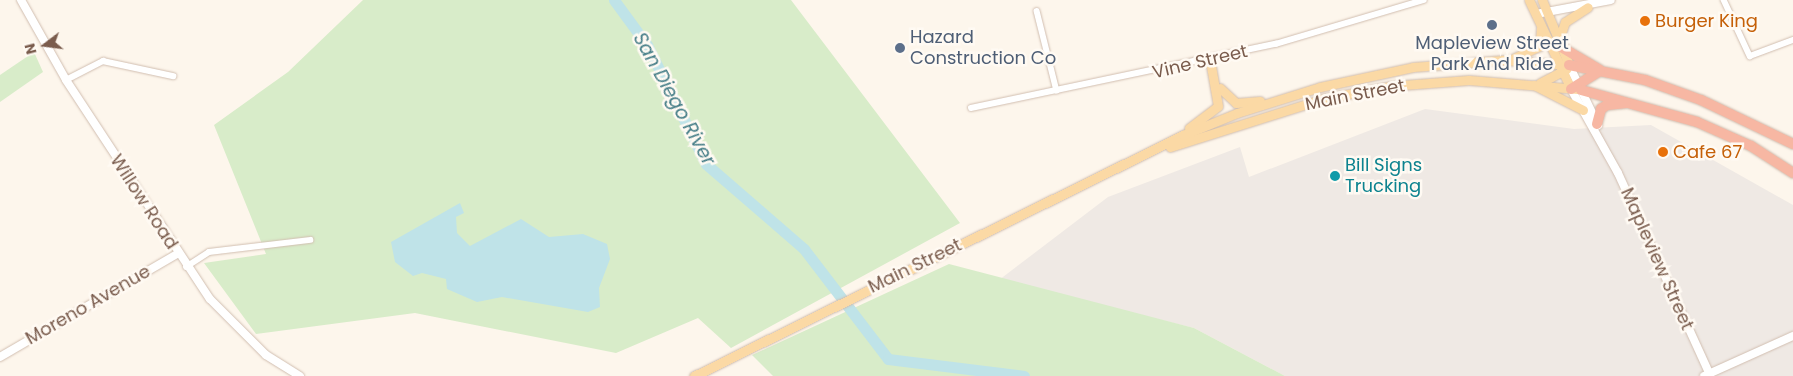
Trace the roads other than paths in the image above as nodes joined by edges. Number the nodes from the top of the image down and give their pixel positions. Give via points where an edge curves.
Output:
1 (21, 0) edge
2 (1424, 0) edge
3 (1529, 0) edge
4 (1542, 0) edge
5 (1611, 0) edge
6 (1724, 0) edge
7 (1588, 7) junction
8 (1037, 11) dead end
9 (1546, 13) junction
10 (1536, 14) junction
11 (1540, 23) junction
12 (1793, 40) edge
13 (1559, 44) junction
14 (1210, 60) junction
15 (1504, 60) junction
16 (1564, 67) junction
17 (1601, 70) junction
18 (173, 76) dead end
19 (66, 80) junction
20 (1534, 84) junction
21 (1218, 86) junction
22 (1577, 87) junction
23 (1057, 91) junction
24 (1279, 99) junction
25 (1635, 103) junction
26 (971, 108) dead end
27 (1583, 110) junction
28 (1597, 124) junction
29 (1793, 144) edge
30 (1604, 146) junction
31 (1137, 159) junction
32 (1793, 173) edge
33 (310, 240) dead end
34 (177, 254) junction
35 (186, 267) junction
36 (1793, 336) edge
37 (0, 357) edge
38 (1706, 375) edge
39 (300, 376) edge
40 (694, 376) edge

1 - 19 main road, Willow Road
2 - 14 street, Vine Street
3 - 10 main road, Mapleview Street
4 - 9 main road, Mapleview Street
5 - 7 main road
6 - 12 street via 1750,56
7 - 9 main road
7 - 13 main road via 1565,22
8 - 23 street
9 - 10 main road
9 - 13 main road, Mapleview Street
10 - 11 main road, Mapleview Street
11 - 15 main road via 1540,46
11 - 16 main road, Mapleview Street
13 - 16 main road, Mapleview Street
13 - 17 highway
14 - 21 main road
14 - 23 street, Vine Street
15 - 16 main road, Main Street
15 - 24 main road, Main Street via 1413,67
16 - 17 highway
16 - 20 main road
16 - 22 main road, Mapleview Street
17 - 22 highway
17 - 29 highway via 1701,100
18 - 19 street via 103,61
19 - 34 main road, Willow Road
20 - 22 main road, Main Street
20 - 27 main road
20 - 31 main road, Main Street via 1427,82 1322,99
21 - 24 main road via 1236,103
21 - 31 main road via 1215,111
22 - 25 highway
22 - 27 main road, Mapleview Street
22 - 28 main road, Mapleview Street
23 - 26 street, Vine Street
24 - 31 main road, Main Street via 1200,128
25 - 28 highway via 1607,105 1601,109
25 - 32 highway via 1697,122 1751,146
27 - 30 main road, Mapleview Street
28 - 30 main road, Mapleview Street
30 - 38 main road, Mapleview Street
31 - 40 main road, Main Street
33 - 35 street via 209,252
34 - 35 main road, Willow Road
34 - 37 main road, Moreno Avenue
35 - 39 main road, Willow Road via 232,324 266,355
36 - 38 main road

